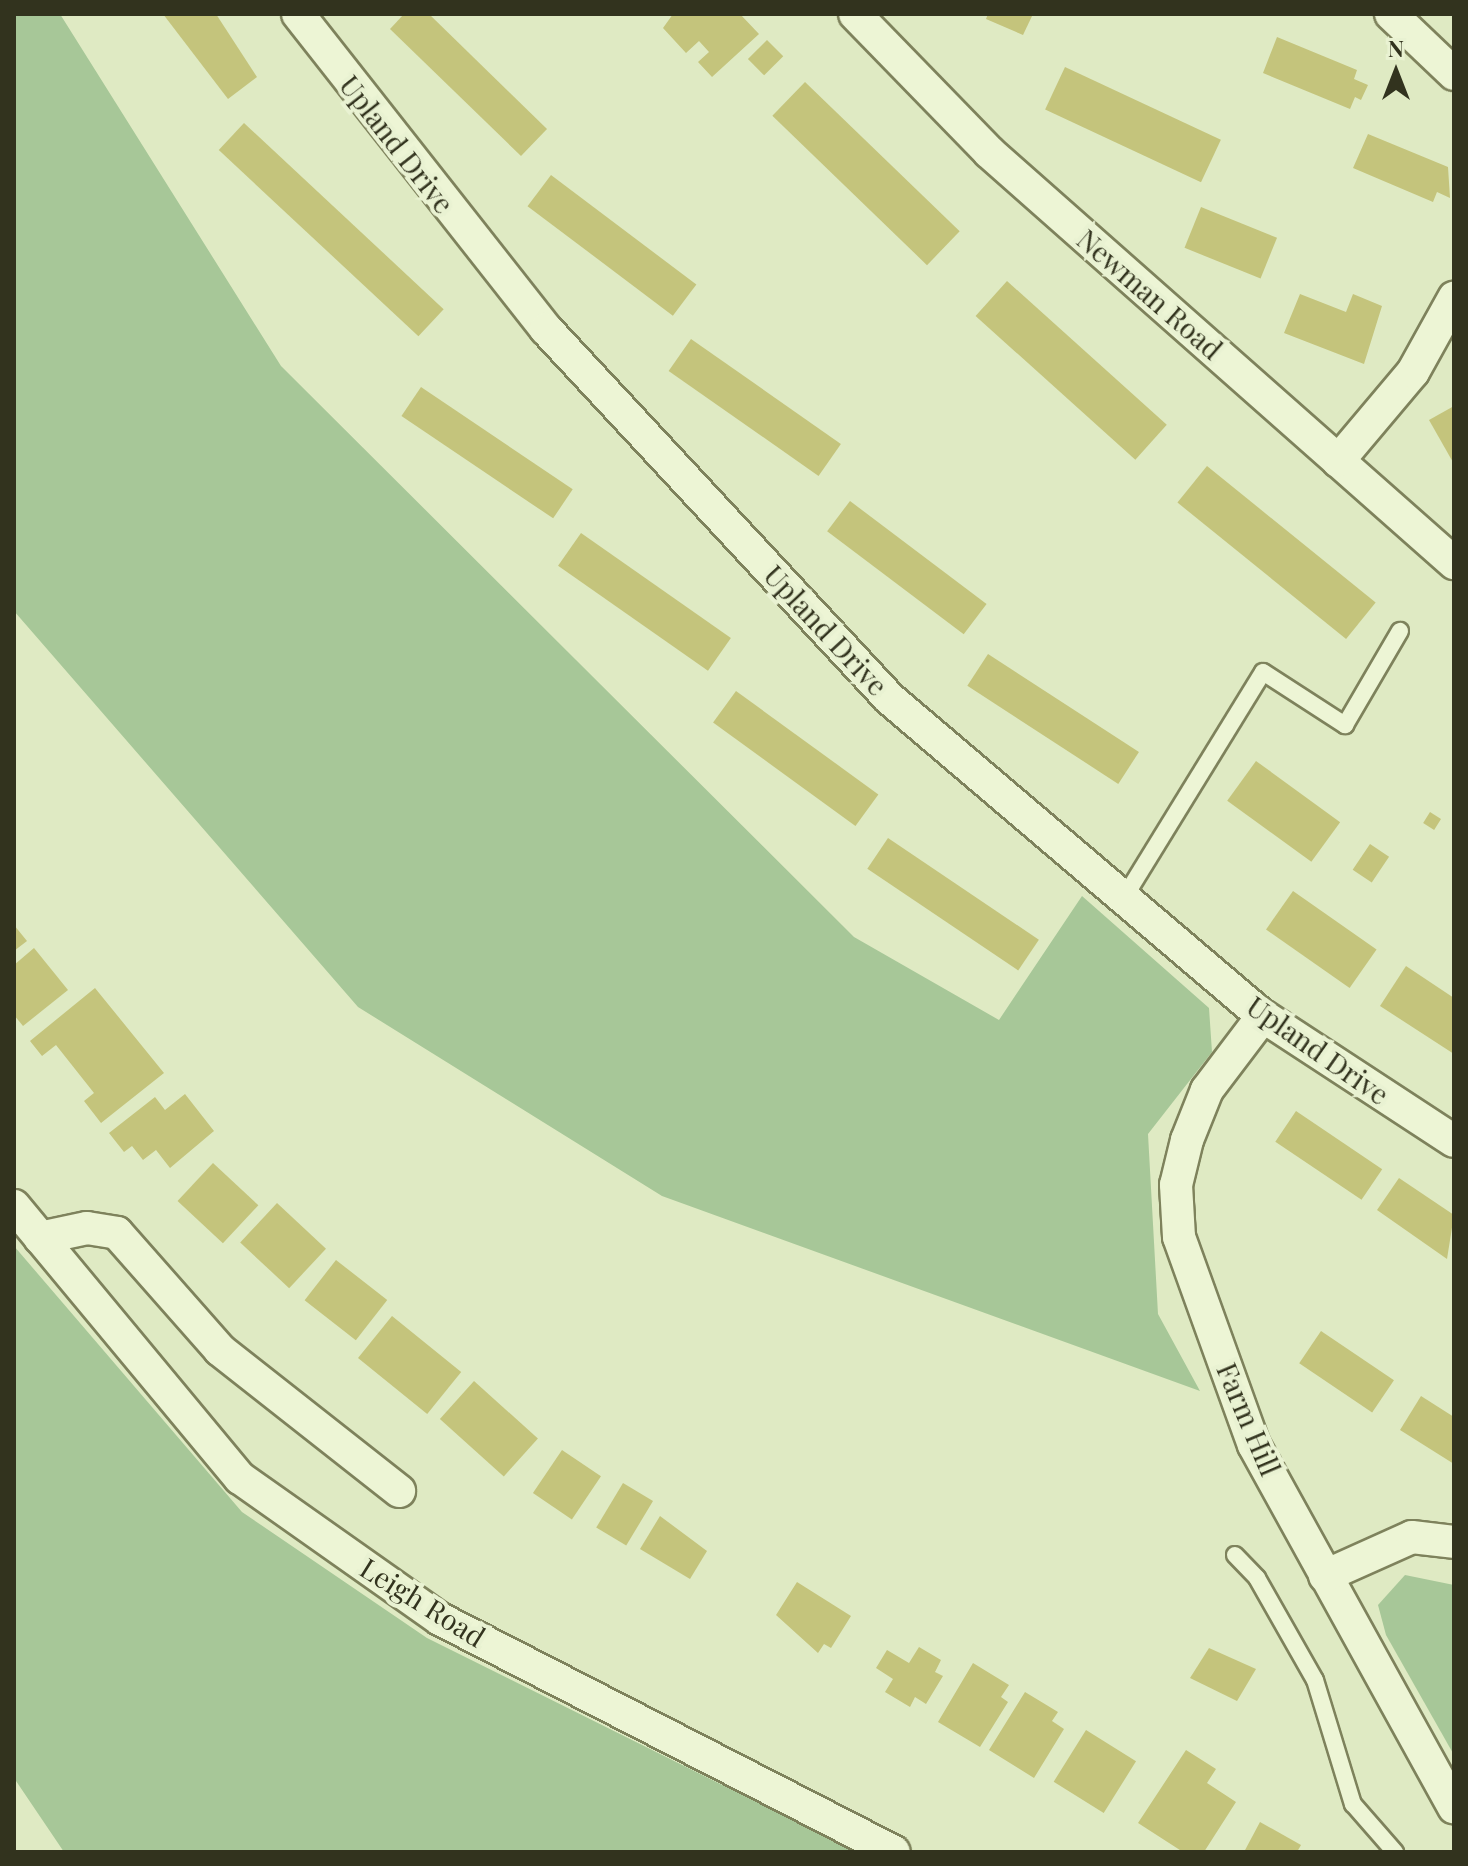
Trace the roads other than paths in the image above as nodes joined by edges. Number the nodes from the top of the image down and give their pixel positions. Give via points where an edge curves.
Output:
1 (298, 14) edge
2 (855, 14) edge
3 (1391, 14) edge
4 (1454, 74) edge
5 (1454, 298) edge
6 (1338, 461) junction
7 (1454, 563) edge
8 (1400, 631) dead end
9 (1124, 898) junction
10 (1263, 1016) junction
11 (1454, 1141) edge
12 (14, 1206) edge
13 (40, 1238) junction
14 (399, 1491) dead end
15 (1454, 1542) edge
16 (1235, 1555) dead end
17 (1325, 1576) junction
18 (1454, 1808) edge
19 (894, 1852) edge
20 (1395, 1852) edge

1 - 9 street, Upland Drive via 546,329 890,699
2 - 6 street, Newman Road via 989,152
3 - 4 street
5 - 6 street via 1413,372
6 - 7 street, Newman Road
8 - 9 lane via 1345,725 1263,672
9 - 10 street, Upland Drive
10 - 11 street, Upland Drive
10 - 17 street, Farm Hill via 1207,1090 1187,1140 1176,1185 1179,1237 1254,1445
12 - 13 street, Leigh Road
13 - 14 street via 87,1228 117,1233 220,1350
13 - 19 street, Leigh Road via 240,1478 440,1619
15 - 17 street via 1412,1537
16 - 20 lane via 1257,1578 1315,1680 1353,1804
17 - 18 street, Farm Hill

